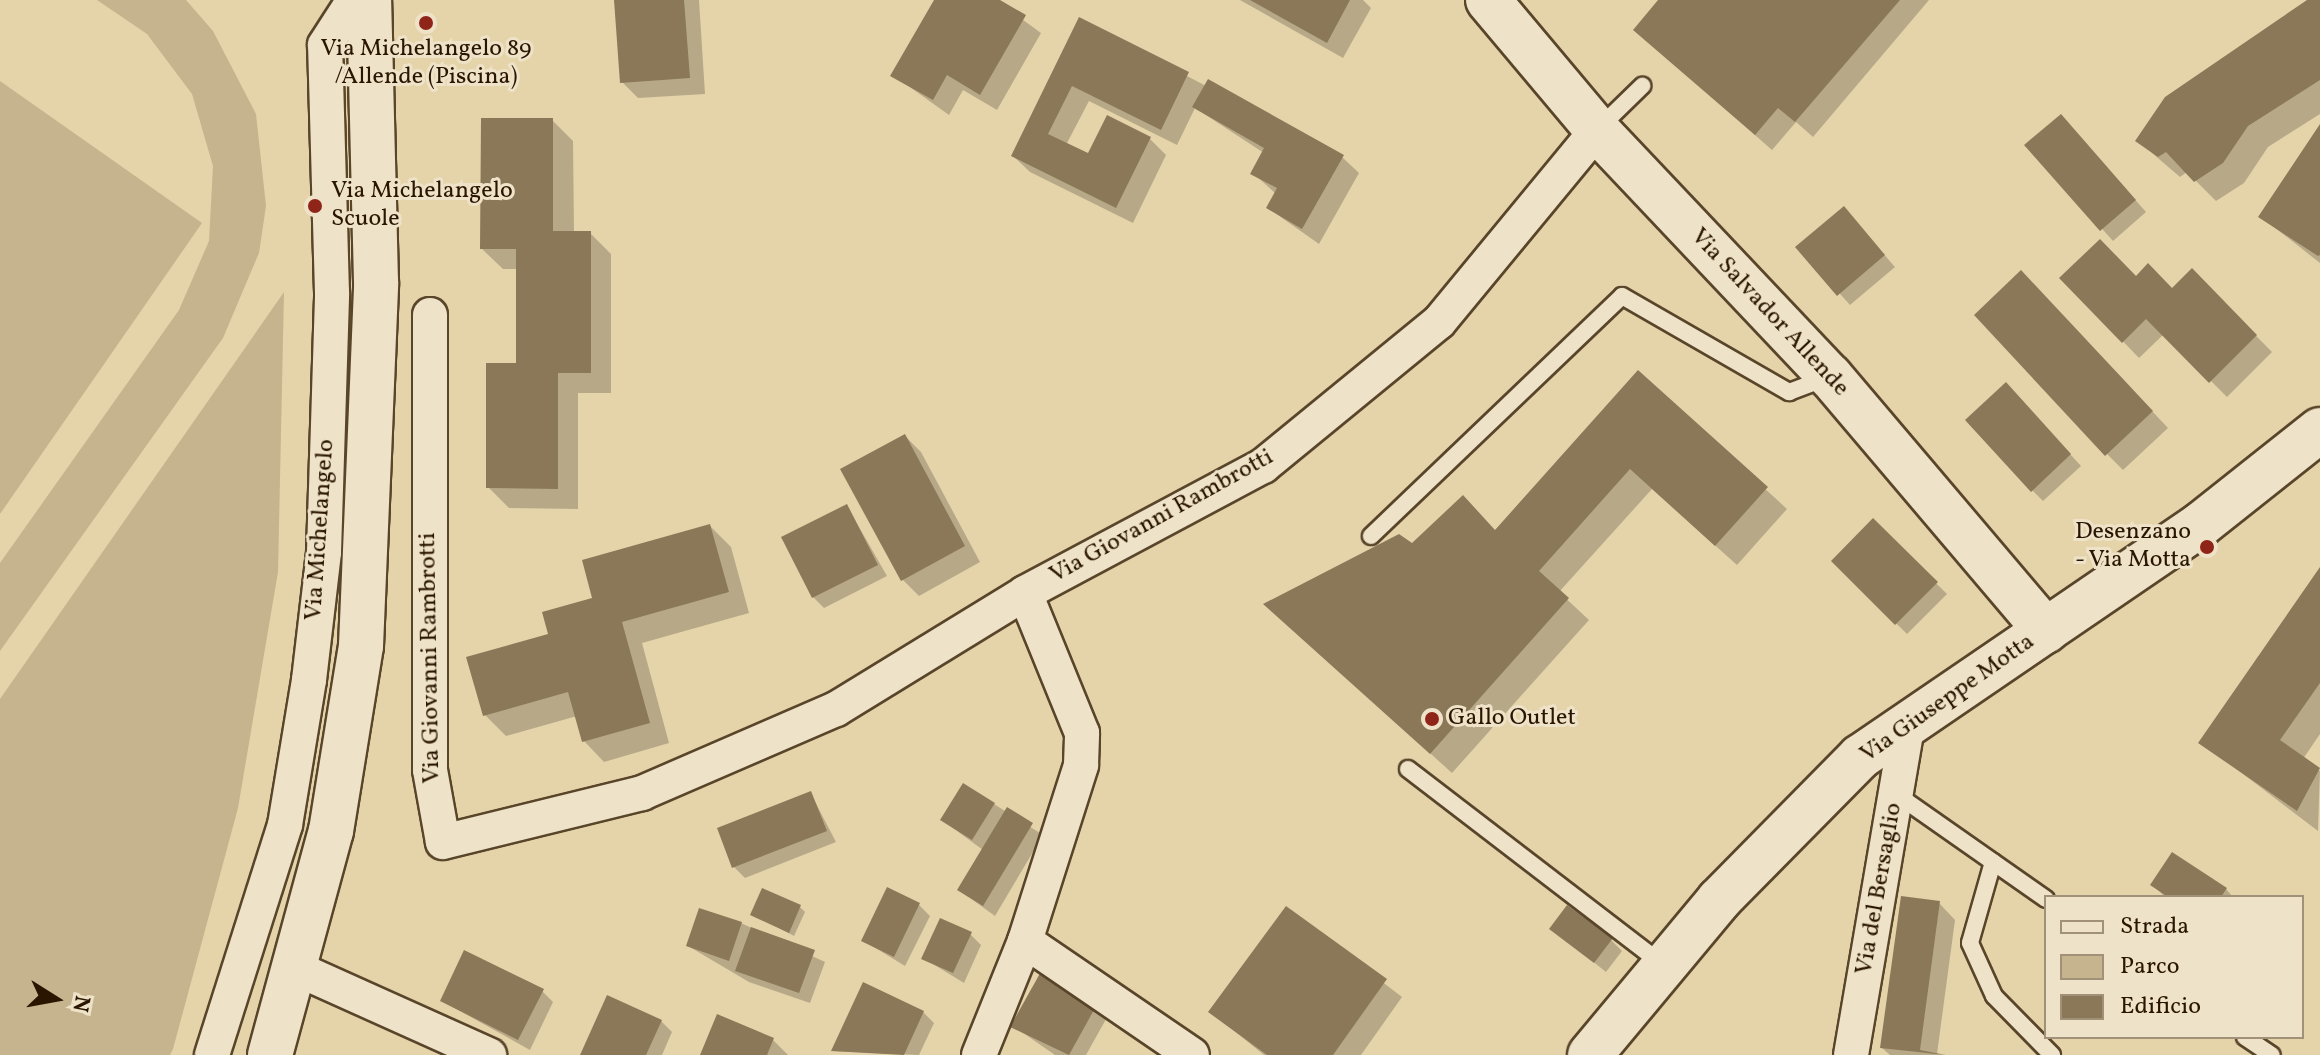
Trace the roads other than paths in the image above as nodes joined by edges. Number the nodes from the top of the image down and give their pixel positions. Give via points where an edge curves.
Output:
1 (354, 0) edge
2 (369, 0) edge
3 (1503, 6) edge
4 (1642, 86) dead end
5 (1597, 130) junction
6 (430, 315) dead end
7 (1830, 376) junction
8 (2320, 430) edge
9 (1371, 536) dead end
10 (1025, 593) junction
11 (2046, 631) junction
12 (1908, 723) junction
13 (1408, 769) dead end
14 (1896, 794) junction
15 (1993, 862) junction
16 (2044, 898) edge
17 (1025, 941) junction
18 (1665, 966) junction
19 (295, 968) junction
20 (2248, 1039) edge
21 (212, 1055) edge
22 (270, 1055) edge
23 (489, 1055) edge
24 (979, 1055) edge
25 (1192, 1055) edge
26 (1590, 1055) edge
27 (1851, 1055) edge
28 (2052, 1055) edge
29 (2272, 1055) edge

1 - 21 street, Via Michelangelo via 325,45 332,293 324,552 309,680 285,825
2 - 19 street, Via Michelangelo via 376,282 361,646 331,831
3 - 5 street, Via Salvador Allende
4 - 5 lane
5 - 7 street, Via Salvador Allende
5 - 10 street, Via Giovanni Rambrotti via 1439,322 1263,466
6 - 10 street, Via Giovanni Rambrotti via 430,770 443,842 642,793 836,709
7 - 9 lane via 1789,392 1622,296
7 - 11 street, Via Salvador Allende
8 - 11 street, Via Giuseppe Motta
10 - 17 street, Via Giovanni Rambrotti via 1082,733 1081,765
11 - 12 street, Via Giuseppe Motta
12 - 14 street, Via del Bersaglio
12 - 18 street, Via Giuseppe Motta via 1860,757
13 - 18 lane
14 - 15 lane
14 - 27 street, Via del Bersaglio
15 - 16 lane
15 - 28 lane via 1970,943 1994,996
17 - 24 street, Via Giovanni Rambrotti
17 - 25 street
18 - 26 street, Via Giuseppe Motta
19 - 22 street, Via Michelangelo
19 - 23 street
20 - 29 lane

